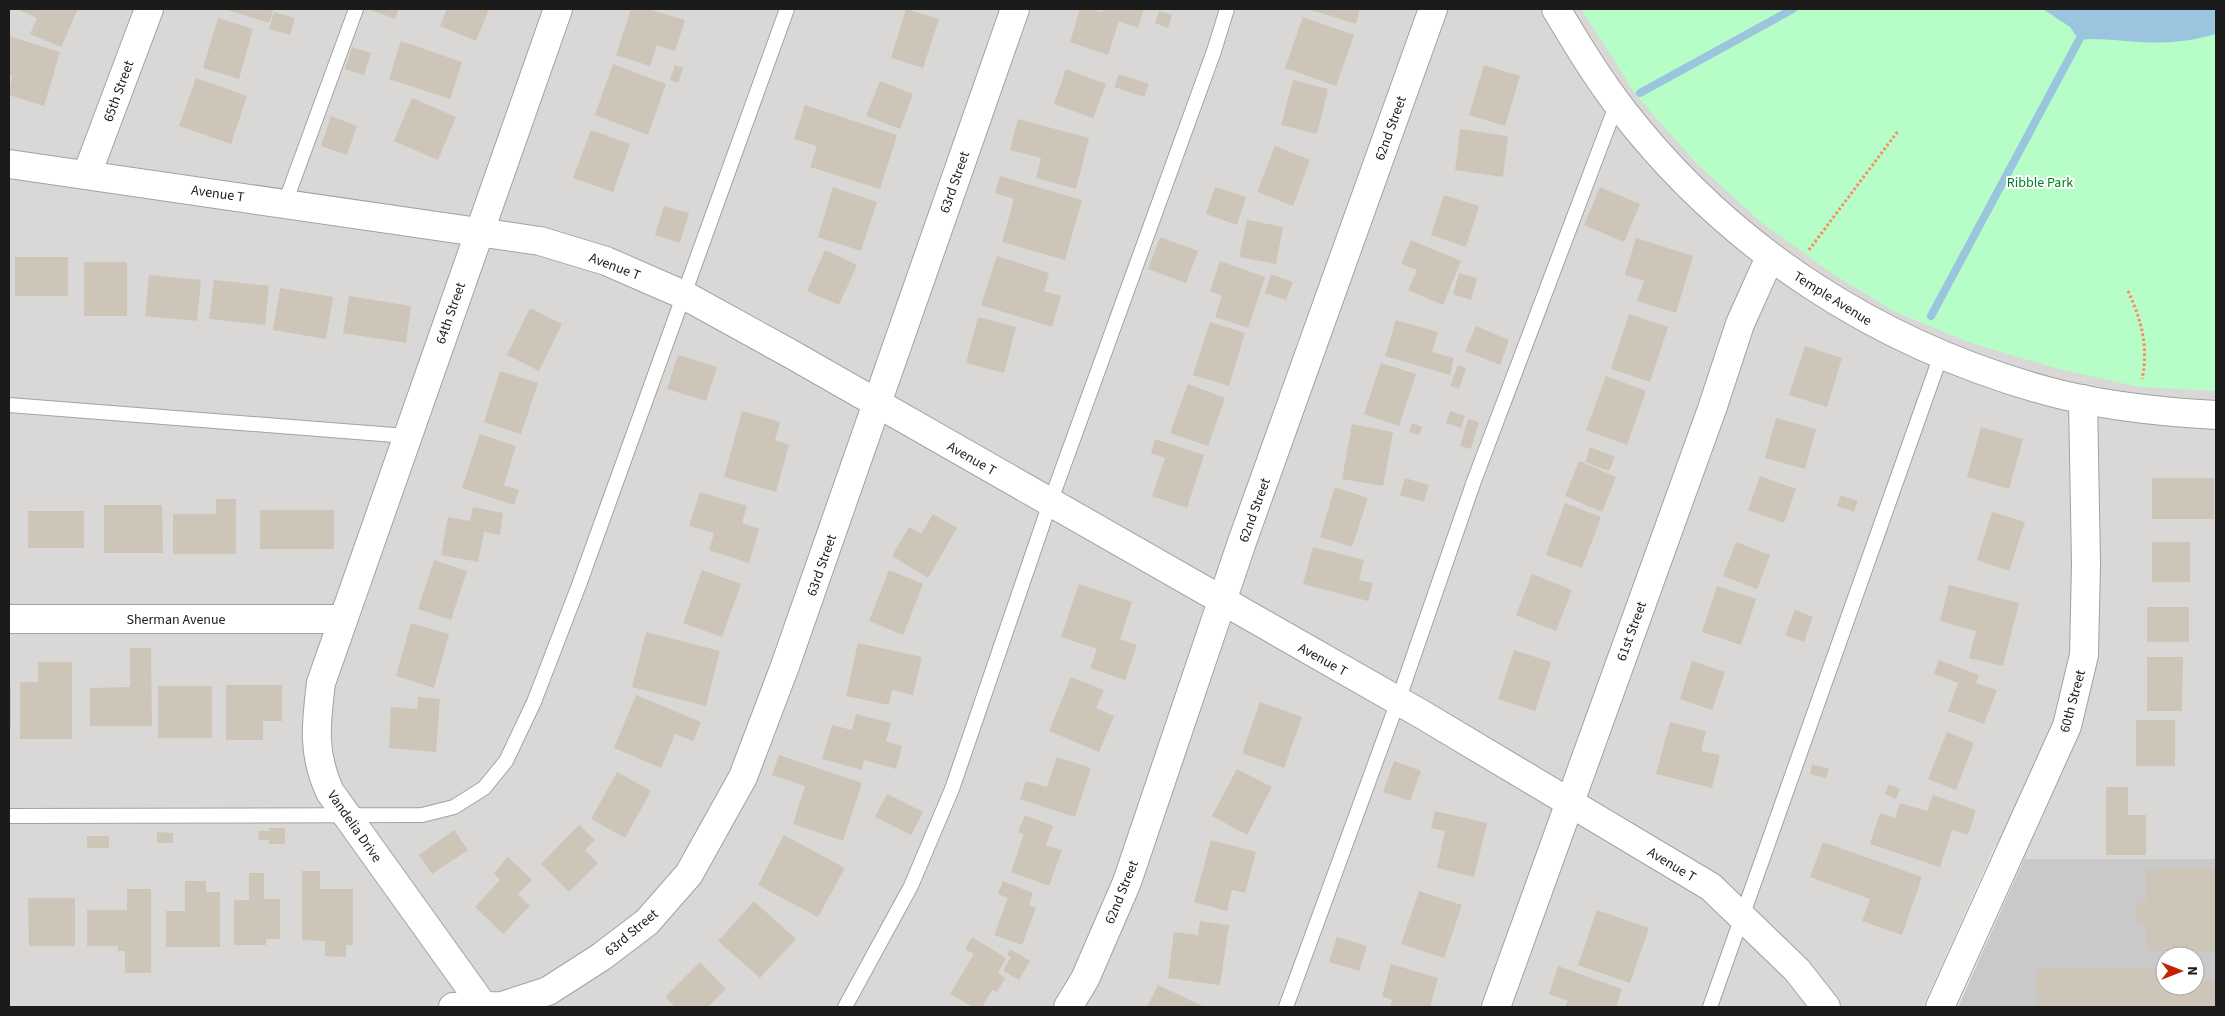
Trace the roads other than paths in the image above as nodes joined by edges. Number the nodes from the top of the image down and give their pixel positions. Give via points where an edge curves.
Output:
1 (148, 9) edge
2 (356, 9) edge
3 (558, 9) edge
4 (787, 9) edge
5 (1015, 9) edge
6 (1227, 9) edge
7 (1433, 9) edge
8 (1556, 9) edge
9 (1617, 103) junction
10 (9, 164) edge
11 (87, 174) junction
12 (285, 203) junction
13 (479, 232) junction
14 (1770, 257) junction
15 (684, 295) junction
16 (1941, 355) junction
17 (2083, 399) junction
18 (877, 404) junction
19 (9, 405) edge
20 (2216, 415) edge
21 (407, 436) junction
22 (1050, 503) junction
23 (1222, 602) junction
24 (9, 619) edge
25 (343, 619) junction
26 (1398, 701) junction
27 (1568, 802) junction
28 (9, 816) edge
29 (348, 816) junction
30 (1742, 917) junction
31 (453, 1007) edge
32 (484, 1007) edge
33 (846, 1007) edge
34 (1068, 1007) edge
35 (1286, 1007) edge
36 (1496, 1007) edge
37 (1710, 1007) edge
38 (1826, 1007) edge
39 (1940, 1007) edge

1 - 11 street, 65th Street
2 - 12 lane
3 - 13 street, 64th Street
4 - 15 lane
5 - 18 street, 63rd Street
6 - 22 lane
7 - 23 street, 62nd Street
8 - 9 street, Temple Avenue via 1586,60
9 - 14 street, Temple Avenue via 1666,162 1711,208
9 - 26 lane via 1474,481
10 - 11 street, Avenue T
11 - 12 street, Avenue T
12 - 13 street, Avenue T
13 - 15 street, Avenue T via 540,241 606,261
13 - 21 street, 64th Street
14 - 16 street, Temple Avenue via 1813,288 1869,321
14 - 27 street, 61st Street via 1740,324
15 - 18 street, Avenue T
15 - 29 lane via 579,585 534,702 506,761 484,788 454,808 422,815
16 - 17 street, Temple Avenue via 1996,376
16 - 30 lane
17 - 20 street, Temple Avenue
17 - 39 street, 60th Street via 2084,655 2067,726
18 - 22 street, Avenue T
18 - 32 street, 63rd Street via 786,666 743,777 689,874 646,922 601,957 548,991 502,1006
19 - 21 lane
21 - 25 street, 64th Street
22 - 23 street, Avenue T
22 - 33 lane via 952,789 911,886
23 - 26 street, Avenue T
23 - 34 street, 62nd Street via 1127,882 1085,979
24 - 25 street, Sherman Avenue
25 - 29 street, Vandelia Drive via 321,683 315,732 321,772 330,792
26 - 27 street, Avenue T
26 - 35 lane
27 - 30 street, Avenue T via 1711,887
27 - 36 street, 61st Street via 1546,874
28 - 29 lane
29 - 32 street, Vandelia Drive
30 - 37 lane
30 - 38 street, Avenue T via 1797,970
31 - 32 street, 63rd Street

